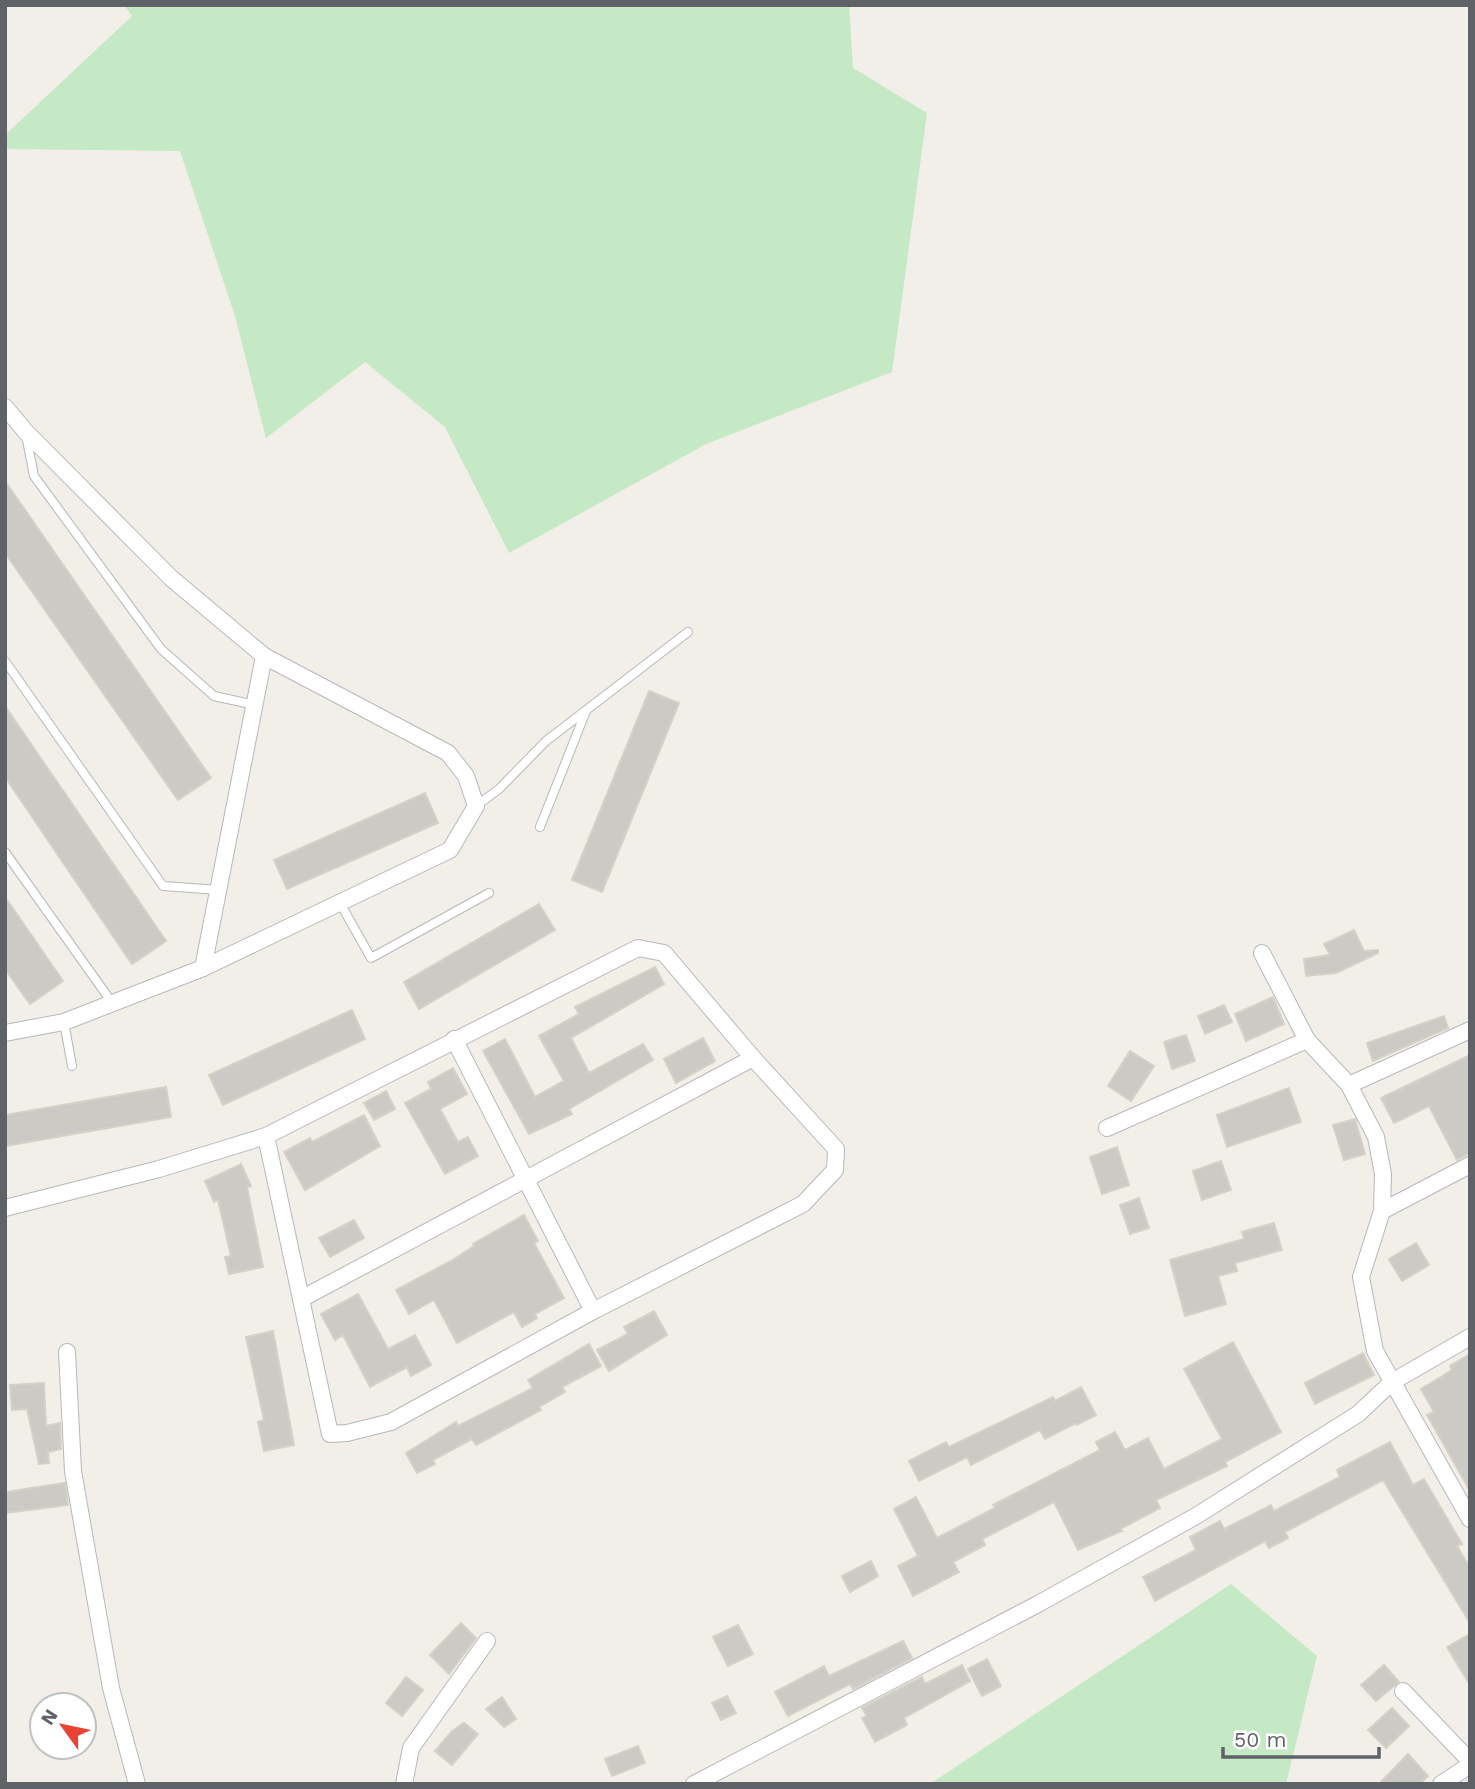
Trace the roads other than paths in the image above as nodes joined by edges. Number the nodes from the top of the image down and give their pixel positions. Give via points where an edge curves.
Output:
1 (5, 407) edge
2 (26, 432) junction
3 (688, 632) dead end
4 (264, 656) junction
5 (5, 661) edge
6 (254, 705) junction
7 (587, 709) junction
8 (476, 806) junction
9 (540, 827) dead end
10 (5, 852) edge
11 (219, 890) junction
12 (489, 893) dead end
13 (340, 903) junction
14 (1262, 953) dead end
15 (203, 968) junction
16 (113, 1004) junction
17 (64, 1022) junction
18 (1470, 1030) edge
19 (5, 1033) edge
20 (454, 1039) junction
21 (1307, 1040) junction
22 (752, 1058) junction
23 (72, 1066) dead end
24 (1349, 1085) junction
25 (1107, 1128) dead end
26 (266, 1136) junction
27 (1470, 1166) edge
28 (523, 1179) junction
29 (5, 1208) edge
30 (1382, 1211) junction
31 (301, 1299) junction
32 (593, 1311) junction
33 (1470, 1337) edge
34 (66, 1352) dead end
35 (1392, 1382) junction
36 (1470, 1519) edge
37 (487, 1641) dead end
38 (1403, 1691) dead end
39 (1470, 1763) edge
40 (137, 1784) edge
41 (404, 1784) edge
42 (694, 1784) edge
43 (1441, 1784) edge

1 - 2 street
2 - 4 street via 172,578
2 - 6 lane via 34,476 161,649 214,696
3 - 7 lane
4 - 6 street
4 - 8 street via 448,753 466,776
5 - 11 lane via 163,886
6 - 11 street
7 - 8 lane via 545,741
7 - 9 lane
8 - 13 street via 450,850
10 - 16 lane
11 - 15 street
12 - 13 lane via 370,958
13 - 15 street
14 - 21 street
15 - 16 street
16 - 17 street
17 - 19 street
17 - 23 lane
18 - 24 street
20 - 22 street via 638,948 664,953
20 - 26 street
20 - 28 street
21 - 24 street
21 - 25 street
22 - 28 street
22 - 32 street via 836,1149 835,1170 803,1204
24 - 30 street via 1376,1137 1383,1174
26 - 29 street
26 - 31 street
27 - 30 street
28 - 31 street
28 - 32 street
30 - 35 street via 1361,1277 1375,1351
31 - 32 street via 330,1434 391,1422
33 - 35 street
34 - 40 street via 73,1471 111,1688
35 - 36 street
35 - 42 street via 1358,1414 1196,1516
37 - 41 street via 411,1748
38 - 39 street
39 - 43 street

